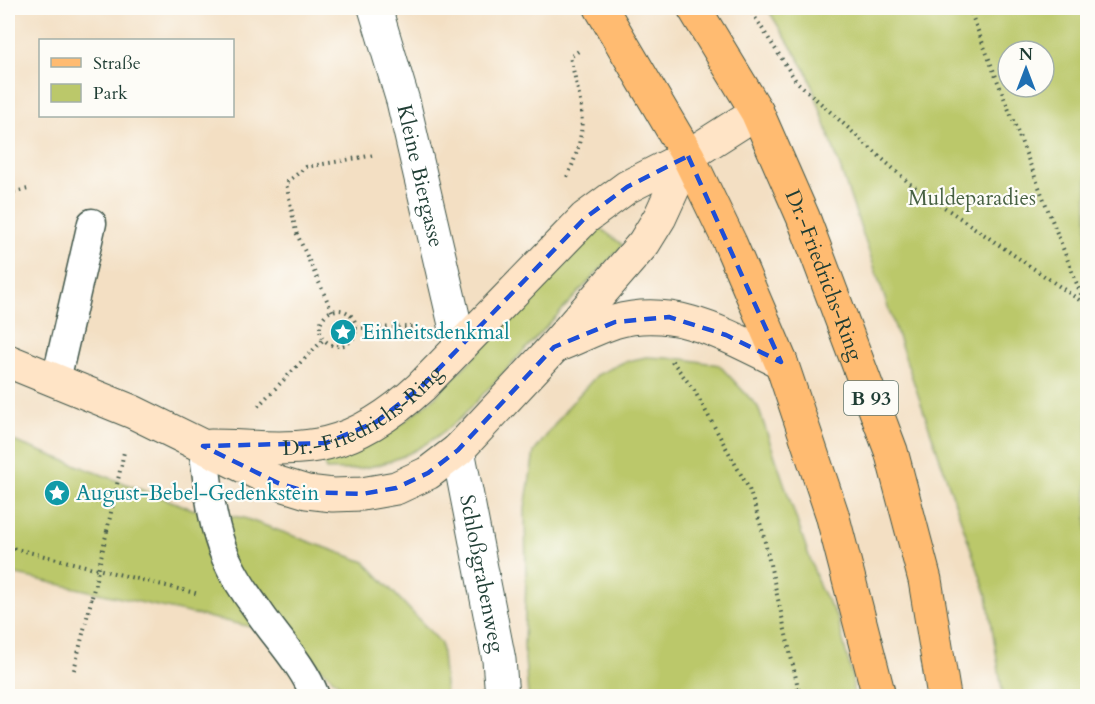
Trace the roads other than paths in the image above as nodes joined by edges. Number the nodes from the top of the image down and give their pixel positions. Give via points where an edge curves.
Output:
1 (375, 8) edge
2 (602, 8) edge
3 (694, 8) edge
4 (757, 112) junction
5 (688, 156) junction
6 (92, 223) dead end
7 (458, 336) junction
8 (554, 347) junction
9 (8, 361) edge
10 (780, 363) junction
11 (56, 380) junction
12 (211, 446) junction
13 (458, 450) junction
14 (315, 696) edge
15 (502, 696) edge
16 (879, 696) edge
17 (944, 696) edge

1 - 7 street, Kleine Biergasse via 403,101
2 - 5 main road
3 - 4 main road, B 93
4 - 5 main road, Dr.-Friedrichs-Ring
4 - 17 main road, Dr.-Friedrichs-Ring / B 93 via 803,217 891,451 925,580
5 - 7 main road, Dr.-Friedrichs-Ring via 627,187 585,218
5 - 8 main road, Dr.-Friedrichs-Ring via 644,243
5 - 10 main road via 730,243
6 - 11 lane
7 - 12 main road, Dr.-Friedrichs-Ring via 401,405 352,435 290,447
8 - 10 main road via 615,322 669,317 726,335
8 - 13 main road, Dr.-Friedrichs-Ring
9 - 11 main road, Dr.-Friedrichs-Ring
10 - 16 main road via 832,514
11 - 12 main road, Dr.-Friedrichs-Ring
12 - 13 main road, Dr.-Friedrichs-Ring via 278,483 333,495 396,488 428,473
12 - 14 lane via 209,494 226,559 255,608 309,681
13 - 15 street, Schloßgrabenweg via 499,660

